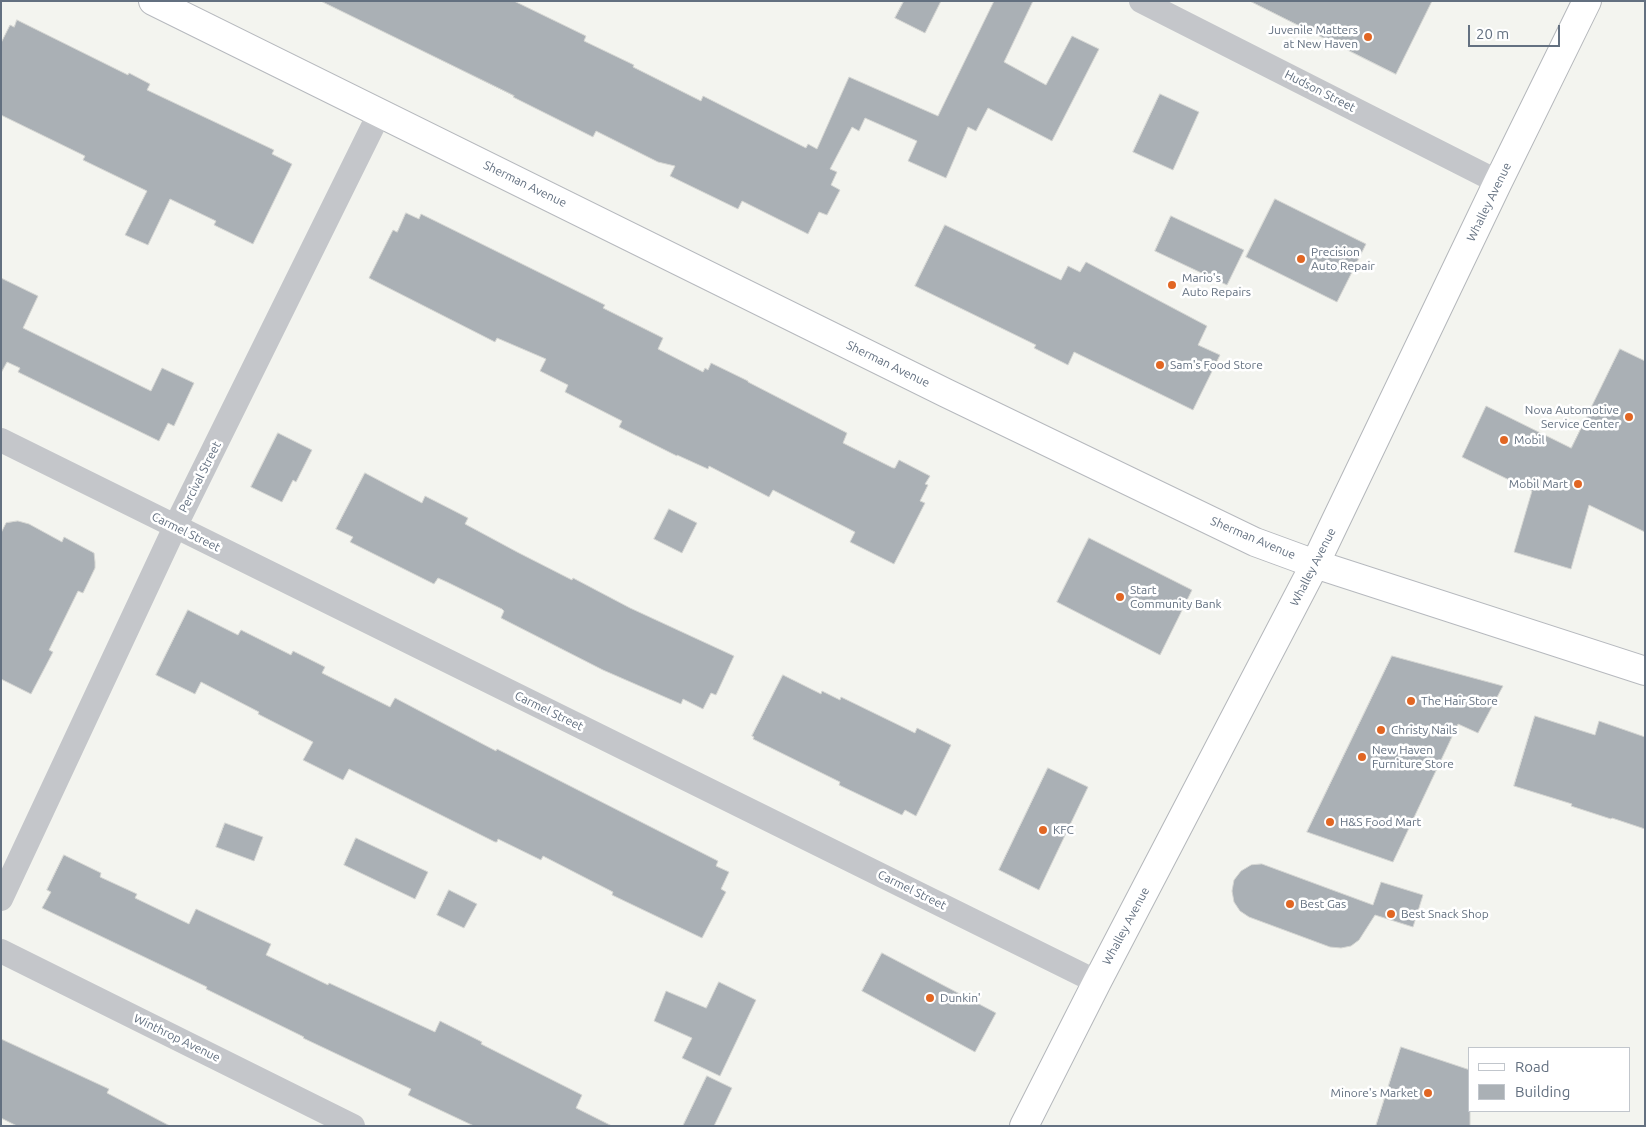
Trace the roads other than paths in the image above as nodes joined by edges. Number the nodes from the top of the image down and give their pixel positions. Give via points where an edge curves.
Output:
1 (153, 1) edge
2 (1141, 1) edge
3 (1587, 1) edge
4 (380, 112) junction
5 (1498, 182) junction
6 (1, 440) edge
7 (175, 527) junction
8 (1315, 564) junction
9 (1645, 671) edge
10 (1, 899) edge
11 (1, 951) edge
12 (1097, 982) junction
13 (353, 1126) edge
14 (1024, 1126) edge

1 - 4 main road, Sherman Avenue
2 - 5 street, Hudson Street
3 - 5 main road, Whalley Avenue
4 - 7 street, Percival Street
4 - 8 main road, Sherman Avenue via 1140,487 1255,542
5 - 8 main road, Whalley Avenue
6 - 7 street, Carmel Street
7 - 10 street, Percival Street
7 - 12 street, Carmel Street
8 - 9 main road, Sherman Avenue
8 - 12 main road, Whalley Avenue
11 - 13 street, Winthrop Avenue
12 - 14 main road, Whalley Avenue

